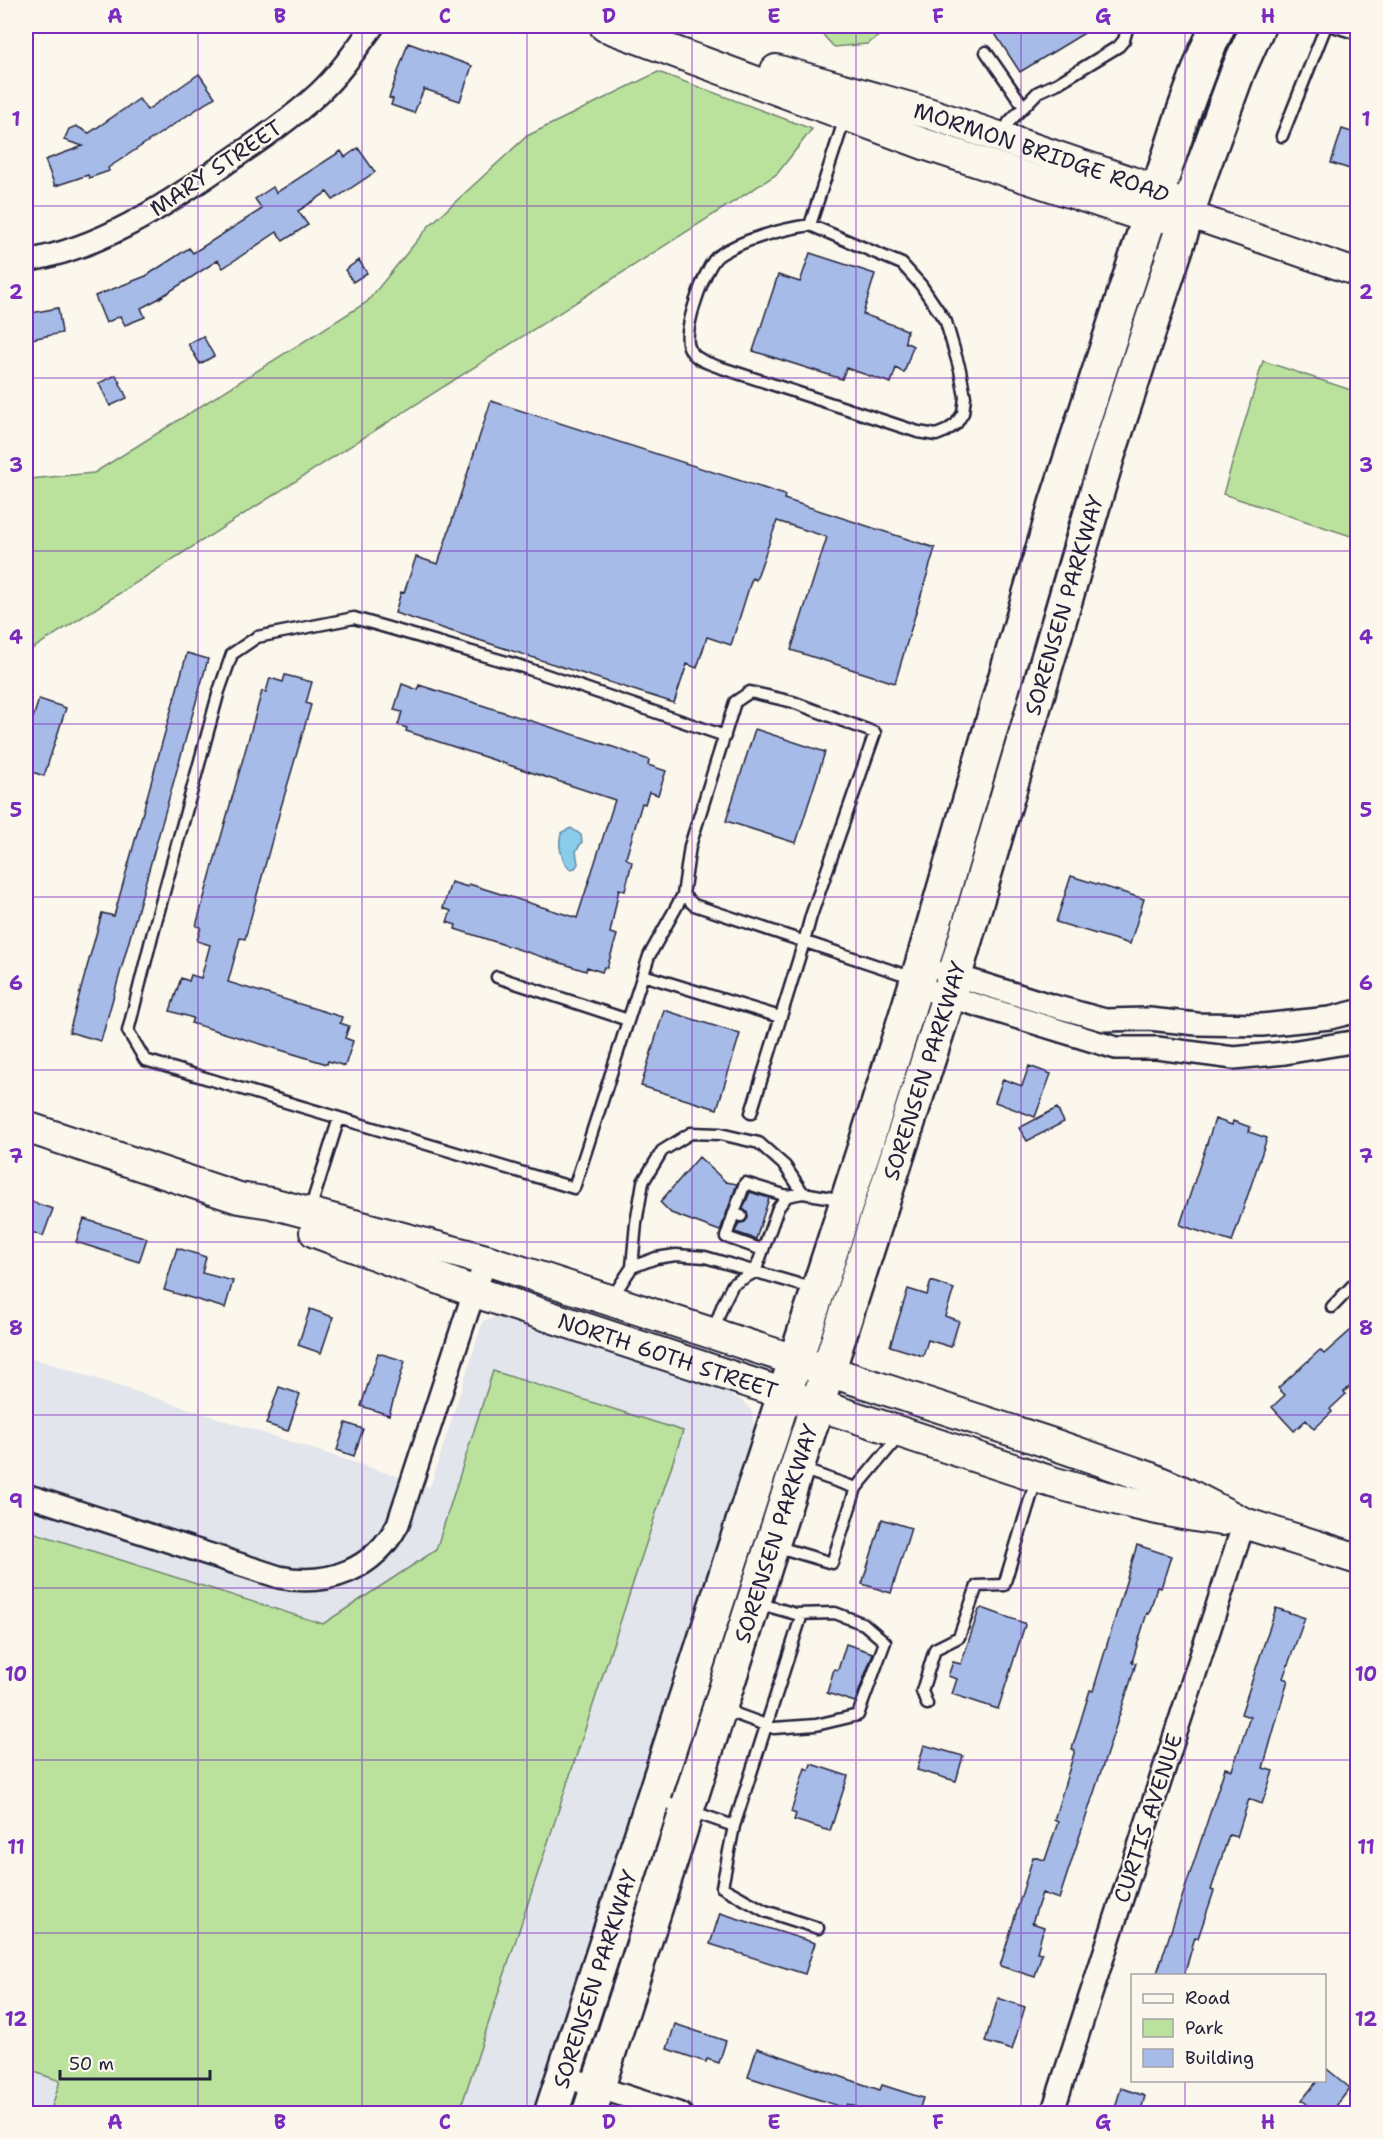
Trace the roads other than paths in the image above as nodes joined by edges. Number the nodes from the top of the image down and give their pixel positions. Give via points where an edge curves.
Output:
1 (374, 26) edge
2 (1125, 26) edge
3 (1218, 26) edge
4 (1258, 26) edge
5 (1326, 26) edge
6 (1333, 26) edge
7 (619, 30) edge
8 (1358, 34) edge
9 (986, 52) dead end
10 (849, 104) junction
11 (1024, 107) junction
12 (1282, 136) dead end
13 (996, 152) junction
14 (1154, 204) junction
15 (1188, 214) junction
16 (810, 225) junction
17 (26, 261) edge
18 (1358, 273) edge
19 (724, 736) junction
20 (683, 895) junction
21 (804, 942) junction
22 (643, 975) junction
23 (918, 976) junction
24 (496, 977) dead end
25 (952, 987) junction
26 (1358, 1011) edge
27 (780, 1017) junction
28 (628, 1020) junction
29 (1358, 1041) edge
30 (751, 1113) dead end
31 (339, 1118) junction
32 (26, 1127) edge
33 (803, 1193) junction
34 (787, 1196) junction
35 (847, 1201) junction
36 (306, 1220) junction
37 (763, 1250) junction
38 (486, 1260) junction
39 (632, 1267) junction
40 (755, 1272) junction
41 (1358, 1280) edge
42 (818, 1290) junction
43 (475, 1292) junction
44 (611, 1299) junction
45 (1332, 1307) dead end
46 (713, 1332) junction
47 (795, 1359) junction
48 (828, 1370) junction
49 (784, 1394) junction
50 (816, 1405) junction
51 (902, 1433) junction
52 (796, 1468) junction
53 (1037, 1477) junction
54 (856, 1488) junction
55 (26, 1495) edge
56 (1244, 1523) junction
57 (772, 1545) junction
58 (1358, 1559) edge
59 (753, 1602) junction
60 (802, 1614) junction
61 (927, 1704) dead end
62 (719, 1708) junction
63 (767, 1725) junction
64 (653, 1798) junction
65 (686, 1810) junction
66 (734, 1826) junction
67 (818, 1928) dead end
68 (563, 2076) junction
69 (593, 2100) edge
70 (551, 2114) edge
71 (681, 2114) edge
72 (1052, 2114) edge

1 - 17 street, MARY STREET via 321,91 285,122 174,199 104,238
2 - 11 lane via 1124,40 1119,46 1038,92
3 - 14 main road, SORENSEN PARKWAY via 1184,111
4 - 15 main road, SORENSEN PARKWAY via 1238,71
5 - 12 lane
6 - 8 lane
7 - 10 main road, MORMON BRIDGE ROAD
9 - 11 lane
10 - 13 main road, MORMON BRIDGE ROAD
10 - 16 lane
11 - 13 lane via 1009,122
13 - 14 main road, MORMON BRIDGE ROAD
14 - 15 main road, MORMON BRIDGE ROAD
14 - 23 main road, SORENSEN PARKWAY via 1056,504
15 - 18 street
15 - 25 main road, SORENSEN PARKWAY via 1102,472
16 - 16 lane via 780,230 717,257 705,274 688,331 687,345 692,354 719,367 918,432 936,435 956,424 963,413 965,397 960,370 946,322 921,285 902,264
19 - 20 lane via 690,846
19 - 21 lane via 735,702 750,692 793,702 876,733
19 - 31 lane via 517,665 354,618 257,637 232,654 128,1031 145,1060
20 - 21 lane via 693,905
20 - 22 lane via 649,956
21 - 23 lane
21 - 27 lane
22 - 27 lane
22 - 28 lane
23 - 25 street
23 - 35 main road, SORENSEN PARKWAY
24 - 28 lane
25 - 26 street via 1050,1005 1105,1020 1149,1018 1197,1024 1262,1025
25 - 29 street via 1116,1048 1157,1048 1234,1058
25 - 48 main road, SORENSEN PARKWAY
27 - 30 lane
28 - 31 lane via 574,1188
31 - 36 lane
32 - 36 main road, NORTH 60TH STREET via 239,1198 268,1214
33 - 34 lane
33 - 35 lane
33 - 39 lane via 785,1166 759,1143 720,1134 691,1133 662,1151 643,1182
34 - 37 lane via 767,1224
34 - 37 lane via 745,1183 737,1215 726,1237
35 - 42 main road, SORENSEN PARKWAY
36 - 38 main road, NORTH 60TH STREET
36 - 43 main road, NORTH 60TH STREET
37 - 40 lane
38 - 43 street
38 - 44 main road, NORTH 60TH STREET
39 - 40 lane via 676,1254 705,1257
39 - 44 lane
40 - 42 lane
40 - 46 lane via 733,1284
41 - 45 lane
42 - 47 main road, SORENSEN PARKWAY
43 - 49 main road, NORTH 60TH STREET
43 - 55 street via 398,1524 385,1545 356,1569 320,1580 279,1577
44 - 46 main road, NORTH 60TH STREET
46 - 47 main road, NORTH 60TH STREET
47 - 48 main road, NORTH 60TH STREET
47 - 49 main road, SORENSEN PARKWAY
48 - 50 main road, SORENSEN PARKWAY
48 - 56 main road, NORTH 60TH STREET via 1148,1477
49 - 50 main road, NORTH 60TH STREET
49 - 64 main road, SORENSEN PARKWAY
50 - 51 main road, NORTH 60TH STREET
50 - 52 main road, SORENSEN PARKWAY
51 - 53 main road, NORTH 60TH STREET
51 - 54 lane
52 - 54 lane
52 - 57 main road, SORENSEN PARKWAY
53 - 56 main road, NORTH 60TH STREET via 1156,1510
53 - 61 lane via 1004,1585 977,1586 959,1637 935,1649 922,1691
54 - 57 lane via 832,1563
56 - 58 main road, NORTH 60TH STREET
56 - 72 street, CURTIS AVENUE
57 - 59 main road, SORENSEN PARKWAY
59 - 60 lane
59 - 62 main road, SORENSEN PARKWAY
60 - 63 lane
60 - 63 lane via 835,1613 864,1624 885,1642 858,1715 816,1725
62 - 63 lane
62 - 65 main road, SORENSEN PARKWAY
63 - 66 lane
64 - 65 lane
64 - 68 main road, SORENSEN PARKWAY
65 - 66 lane
65 - 69 main road, SORENSEN PARKWAY
66 - 67 lane via 722,1887 765,1911
68 - 69 street
68 - 70 main road, SORENSEN PARKWAY
69 - 71 street

